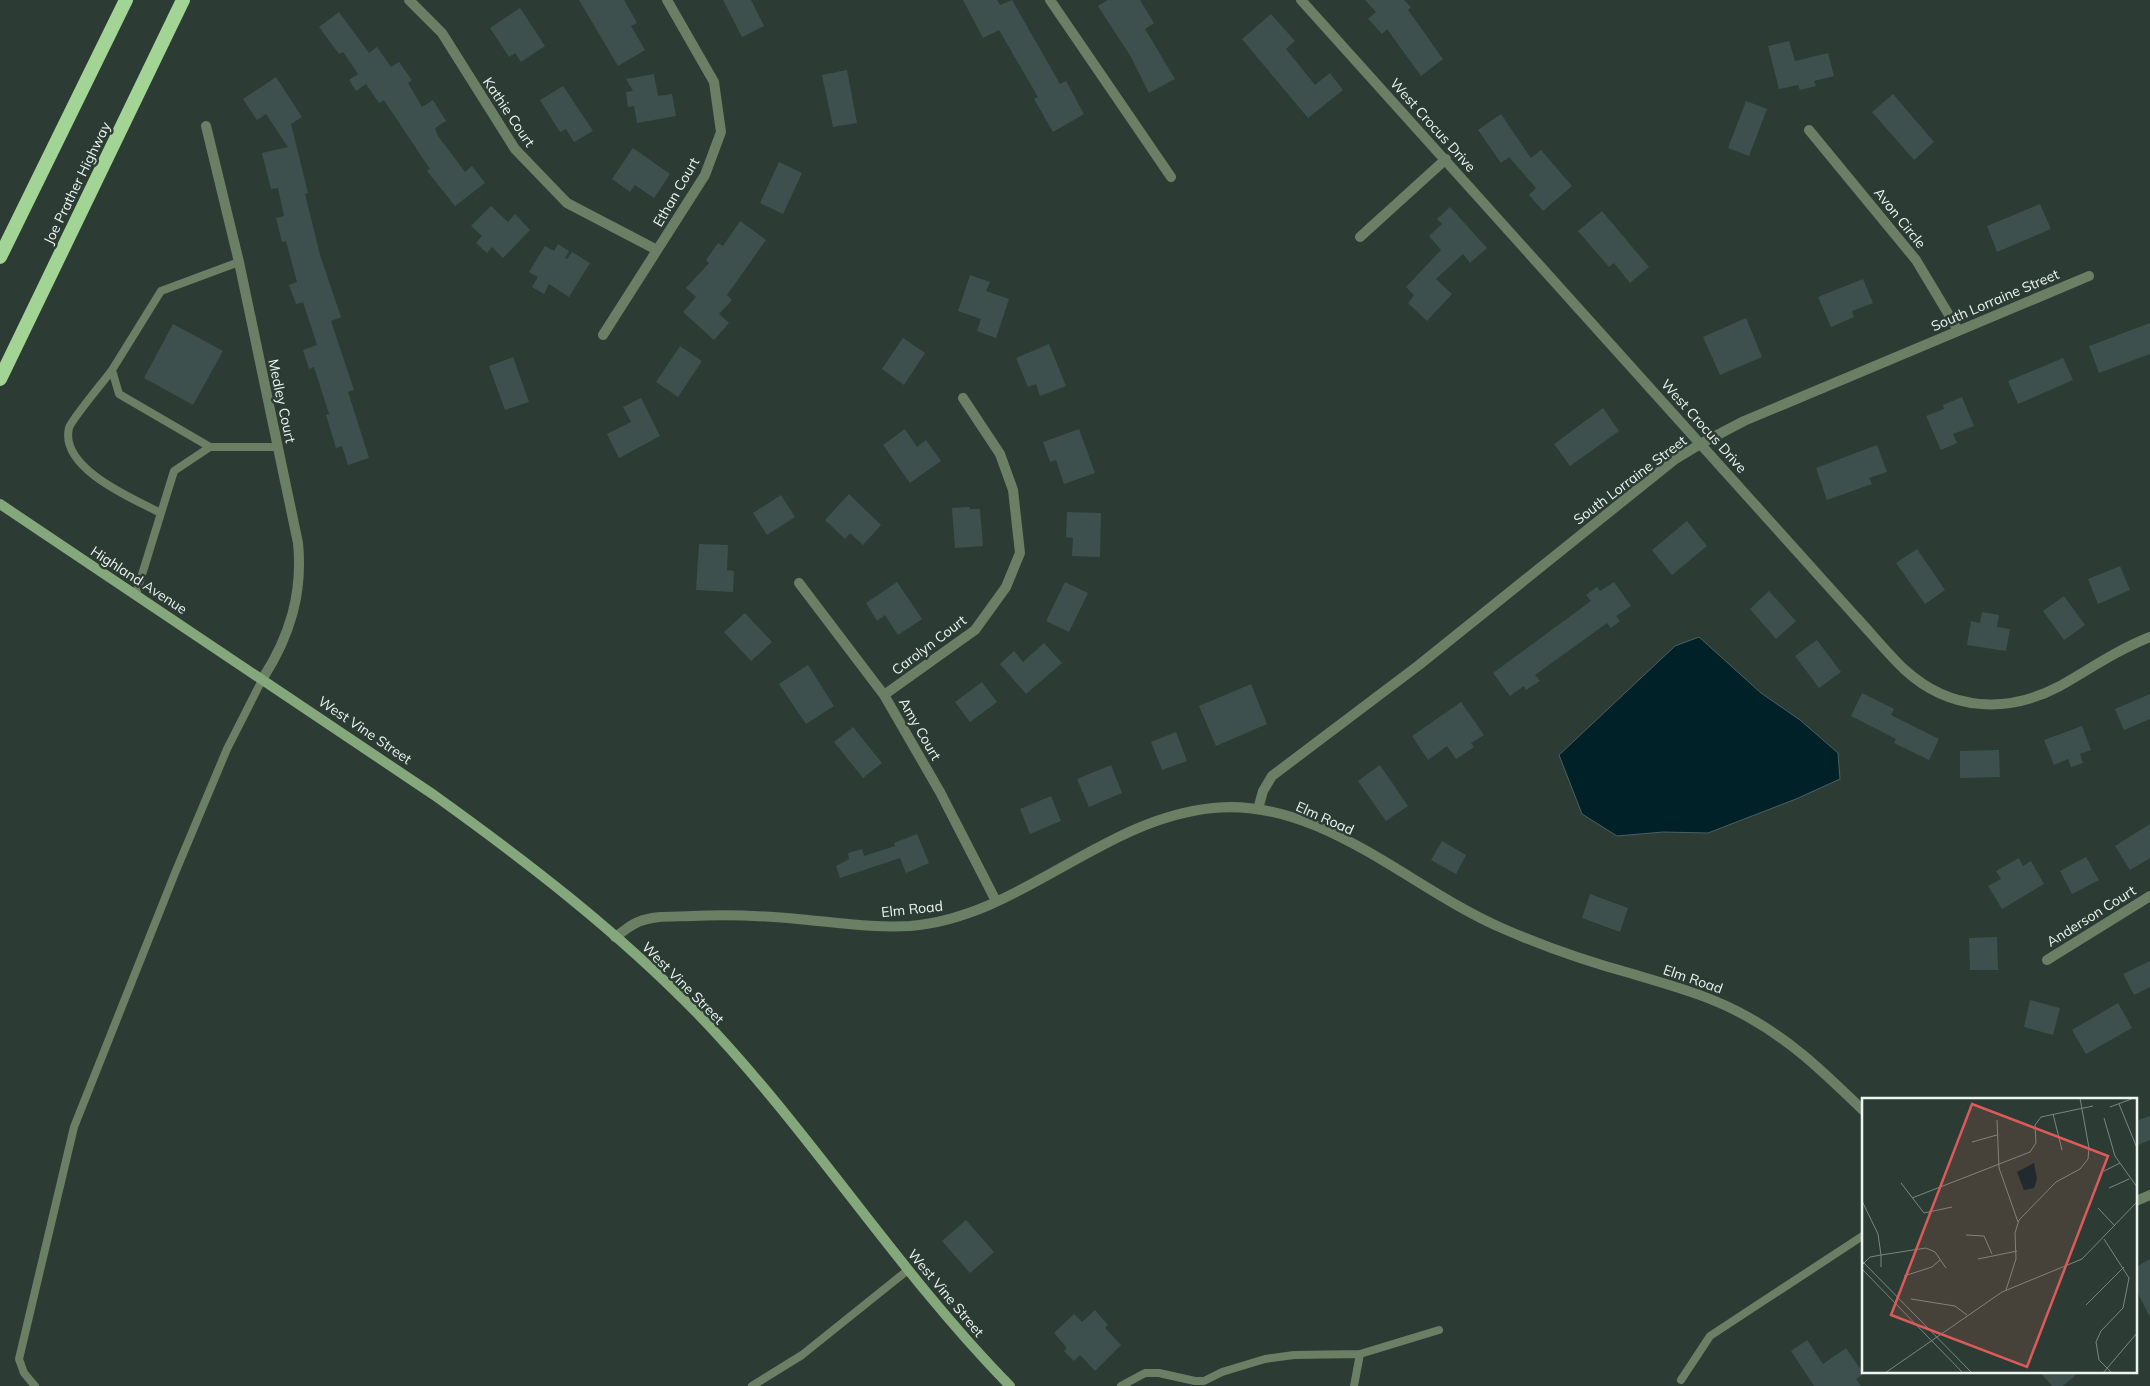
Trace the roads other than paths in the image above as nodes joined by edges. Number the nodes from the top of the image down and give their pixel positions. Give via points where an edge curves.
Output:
1 (126, 0) edge
2 (183, 0) edge
3 (409, 0) edge
4 (667, 0) edge
5 (1050, 0) edge
6 (1301, 0) edge
7 (206, 126) dead end
8 (1809, 130) dead end
9 (1446, 159) junction
10 (1171, 177) dead end
11 (1360, 237) dead end
12 (657, 250) junction
13 (0, 257) edge
14 (239, 262) junction
15 (2089, 276) dead end
16 (1958, 330) junction
17 (603, 335) dead end
18 (112, 370) junction
19 (0, 380) edge
20 (963, 398) dead end
21 (1702, 443) junction
22 (277, 447) junction
23 (210, 448) junction
24 (0, 504) edge
25 (161, 513) junction
26 (799, 584) dead end
27 (136, 594) junction
28 (2150, 637) edge
29 (263, 678) junction
30 (884, 695) junction
31 (1258, 809) junction
32 (2150, 896) edge
33 (996, 901) junction
34 (616, 937) junction
35 (2047, 960) dead end
36 (1862, 1109) edge
37 (2150, 1195) edge
38 (2138, 1200) edge
39 (1862, 1236) edge
40 (908, 1270) junction
41 (1439, 1330) dead end
42 (1360, 1354) junction
43 (1681, 1380) dead end
44 (1203, 1383) edge
45 (36, 1386) edge
46 (752, 1386) edge
47 (1010, 1386) edge
48 (1121, 1386) edge
49 (1354, 1386) edge

1 - 13 highway
2 - 19 highway, Joe Prather Highway
3 - 12 street, Kathie Court via 442,33 515,149 566,203
4 - 12 street, Ethan Court via 714,82 721,132 704,175
5 - 10 street
6 - 9 street, West Crocus Drive
7 - 14 street, Medley Court
8 - 16 street, Avon Circle via 1910,253
9 - 11 street
9 - 21 street, West Crocus Drive
12 - 17 street, Ethan Court
14 - 18 lane via 161,291
14 - 22 street, Medley Court
15 - 16 street, South Lorraine Street
16 - 21 street, South Lorraine Street via 1744,421
18 - 23 lane via 119,394
18 - 25 lane via 69,428 70,448 83,467 106,484
20 - 30 street, Carolyn Court via 1000,454 1013,490 1020,553 1006,587 975,630
21 - 28 street, West Crocus Drive via 1905,670 1941,695 1982,706 2023,701
21 - 31 street, South Lorraine Street via 1674,460 1419,665 1272,776
22 - 23 lane
22 - 29 street, Medley Court via 298,544 299,586 286,636
23 - 25 lane via 174,470
24 - 27 main road, Highland Avenue
25 - 27 lane
26 - 30 street, Amy Court
27 - 29 main road, Highland Avenue
29 - 34 main road, West Vine Street via 504,845
29 - 45 lane via 227,749 74,1127 19,1359 24,1373
30 - 33 street, Amy Court via 940,792
31 - 33 street, Elm Road via 1214,808 1183,812 1152,822 1094,848
31 - 36 street, Elm Road via 1307,822 1329,832 1505,930 1721,1003 1797,1048
32 - 35 street, Anderson Court
33 - 34 street, Elm Road via 953,918 922,925 862,926 723,914 653,918 630,926
34 - 40 main road, West Vine Street via 698,1014 826,1164
37 - 38 street
39 - 43 lane via 1710,1336
40 - 46 lane via 802,1355
40 - 47 main road, West Vine Street via 936,1306
41 - 42 lane
42 - 44 lane via 1265,1359 1222,1372
42 - 49 lane
44 - 48 lane via 1145,1373

